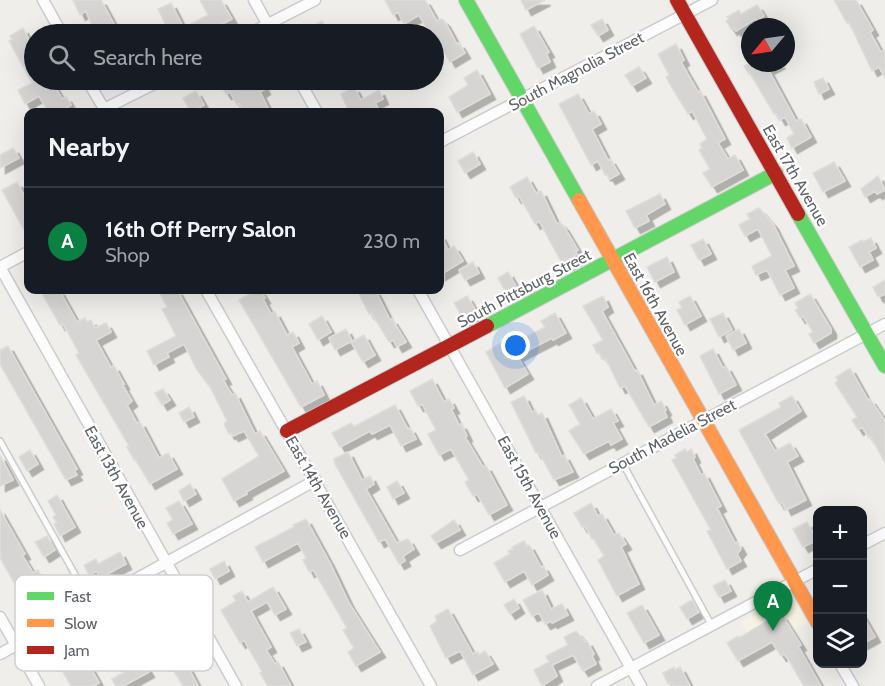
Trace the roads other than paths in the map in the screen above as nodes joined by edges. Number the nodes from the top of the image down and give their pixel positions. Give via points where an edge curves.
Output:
1 (43, 0) edge
2 (254, 0) edge
3 (315, 0) edge
4 (466, 0) edge
5 (677, 0) edge
6 (712, 0) edge
7 (685, 14) junction
8 (56, 24) edge
9 (268, 24) edge
10 (280, 24) edge
11 (93, 90) edge
12 (144, 90) edge
13 (305, 90) edge
14 (522, 99) junction
15 (103, 108) edge
16 (111, 108) edge
17 (315, 108) edge
18 (444, 140) edge
19 (776, 173) junction
20 (24, 254) edge
21 (613, 261) junction
22 (0, 267) edge
23 (208, 294) edge
24 (420, 294) edge
25 (885, 324) edge
26 (867, 334) junction
27 (450, 346) junction
28 (885, 366) edge
29 (702, 420) junction
30 (287, 431) junction
31 (0, 441) edge
32 (622, 463) junction
33 (316, 480) junction
34 (541, 506) junction
35 (885, 533) edge
36 (867, 542) edge
37 (460, 550) dead end
38 (165, 562) junction
39 (813, 572) edge
40 (75, 575) edge
41 (142, 575) edge
42 (172, 575) edge
43 (794, 582) junction
44 (813, 614) edge
45 (0, 617) edge
46 (712, 626) junction
47 (15, 643) edge
48 (15, 646) edge
49 (213, 646) edge
50 (0, 654) edge
51 (631, 668) junction
52 (843, 668) edge
53 (31, 671) edge
54 (39, 686) edge
55 (236, 686) edge
56 (431, 686) edge
57 (597, 686) edge
58 (641, 686) edge
59 (853, 686) edge

1 - 8 street
2 - 9 street
3 - 10 street
4 - 14 street, East 16th Avenue
5 - 7 street, East 17th Avenue
6 - 7 street, South Magnolia Street
7 - 14 street, South Magnolia Street
7 - 19 street, East 17th Avenue
11 - 15 street
12 - 16 street
13 - 17 street
14 - 18 street, South Magnolia Street
14 - 21 street, East 16th Avenue
19 - 21 street, South Pittsburg Street
19 - 26 street, East 17th Avenue
20 - 22 street
21 - 27 street, South Pittsburg Street
21 - 29 street, East 16th Avenue
22 - 38 street, East 13th Avenue
23 - 30 street, East 14th Avenue
24 - 27 street, East 15th Avenue
25 - 26 street, South Madelia Street
26 - 28 street, East 17th Avenue
26 - 29 street, South Madelia Street
27 - 30 street, South Pittsburg Street
27 - 34 street, East 15th Avenue
29 - 32 street, South Madelia Street
29 - 43 street, East 16th Avenue
30 - 33 street, East 14th Avenue
31 - 40 lane
32 - 34 street, South Madelia Street
32 - 46 lane
33 - 38 street
33 - 56 street, East 14th Avenue
34 - 37 street, South Madelia Street
34 - 51 street, East 15th Avenue
35 - 36 street
38 - 41 street
38 - 42 street, East 13th Avenue
39 - 43 street
43 - 44 street, East 16th Avenue
43 - 46 street
45 - 47 street
46 - 51 street
48 - 50 street
49 - 55 street, East 13th Avenue
51 - 57 street
51 - 58 street, East 15th Avenue
52 - 59 street
53 - 54 street

